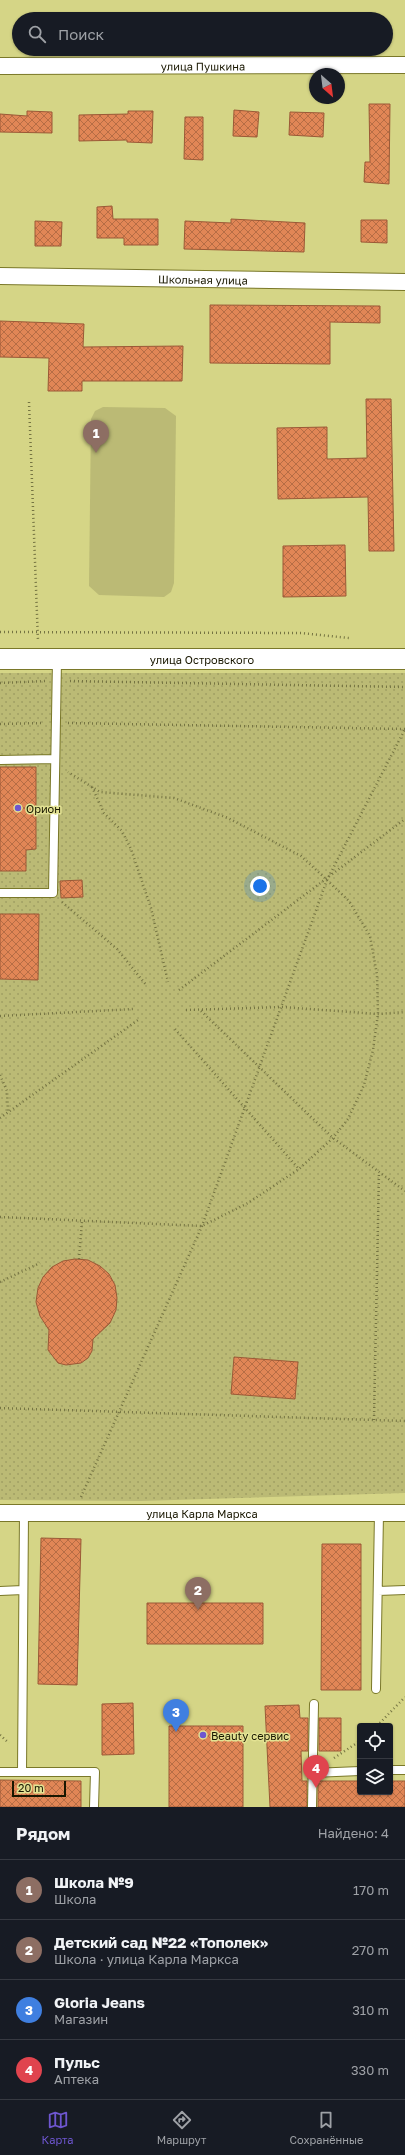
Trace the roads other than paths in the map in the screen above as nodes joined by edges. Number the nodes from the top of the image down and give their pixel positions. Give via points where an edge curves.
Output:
1 (405, 65) edge
2 (0, 66) edge
3 (0, 276) edge
4 (405, 282) edge
5 (0, 659) edge
6 (48, 659) junction
7 (405, 659) edge
8 (0, 760) edge
9 (55, 762) junction
10 (0, 893) edge
11 (24, 1512) junction
12 (0, 1513) edge
13 (379, 1513) junction
14 (405, 1513) edge
15 (23, 1590) junction
16 (405, 1590) edge
17 (0, 1591) edge
18 (378, 1591) junction
19 (376, 1689) dead end
20 (314, 1704) dead end
21 (393, 1770) edge
22 (405, 1770) edge
23 (357, 1771) edge
24 (0, 1772) edge
25 (22, 1772) junction
26 (312, 1773) junction
27 (94, 1807) edge
28 (312, 1807) edge

1 - 2 street, улица Пушкина
3 - 4 street, Школьная улица
5 - 6 street, улица Островского
6 - 7 street, улица Островского
6 - 9 lane via 57,681
8 - 9 lane
9 - 10 lane via 53,893
11 - 12 street, улица Карла Маркса
11 - 13 street, улица Карла Маркса
11 - 15 lane
13 - 14 street, улица Карла Маркса
13 - 18 lane
15 - 17 lane
15 - 25 lane
16 - 18 lane
18 - 19 lane
20 - 26 lane
21 - 22 lane
23 - 26 lane
24 - 25 lane
25 - 27 lane via 95,1772
26 - 28 lane

